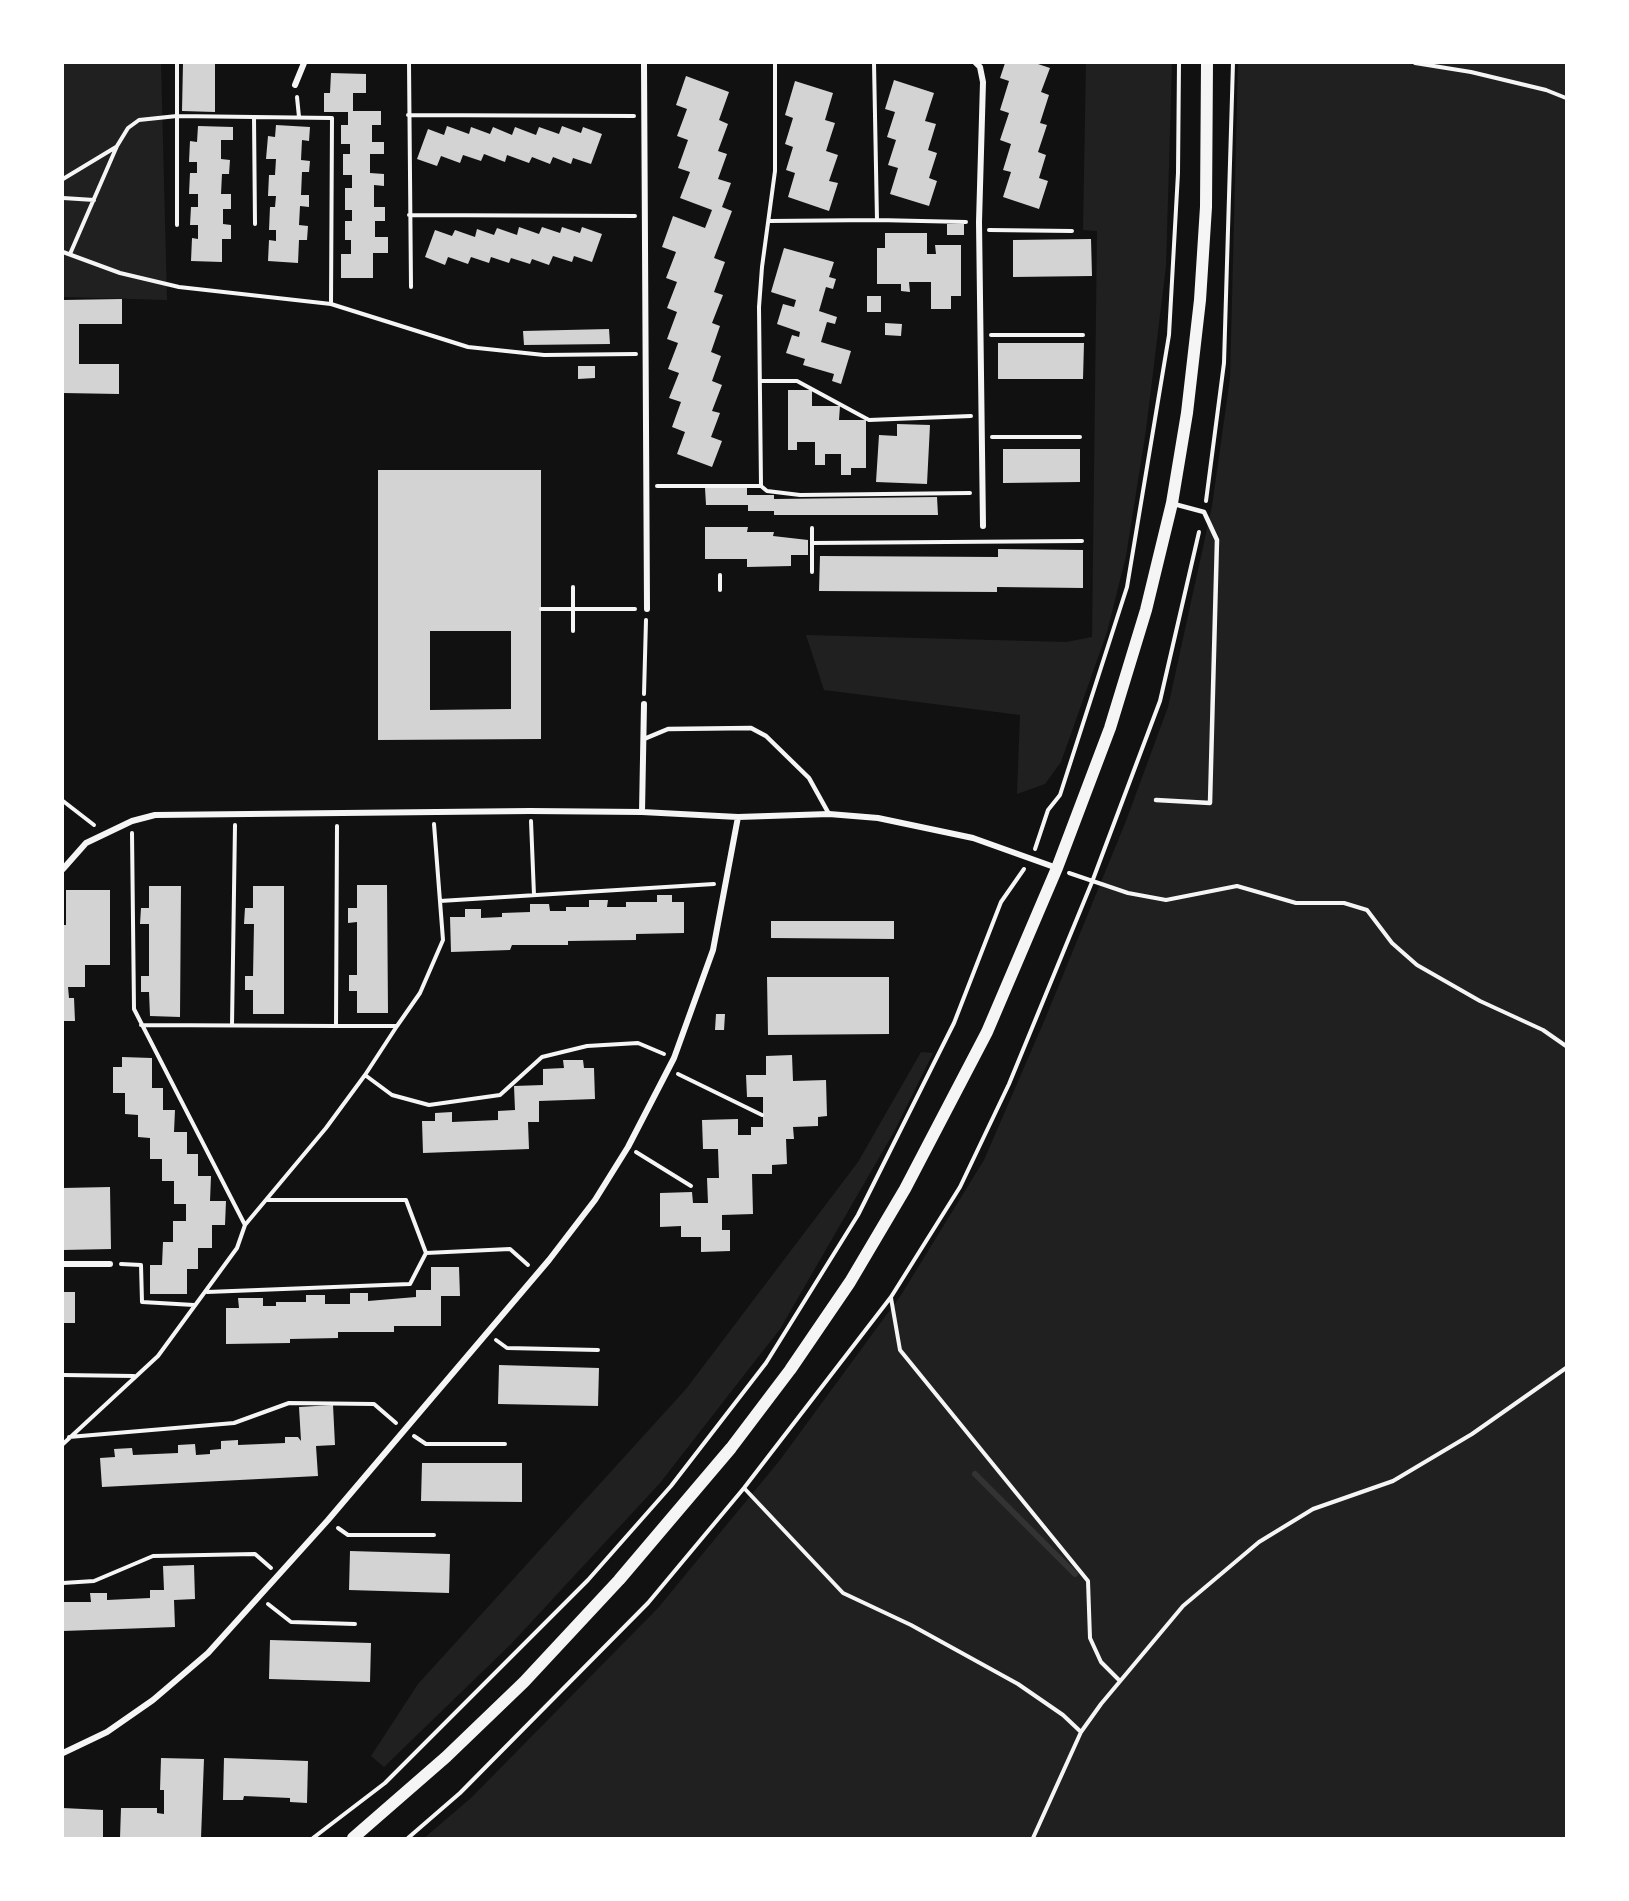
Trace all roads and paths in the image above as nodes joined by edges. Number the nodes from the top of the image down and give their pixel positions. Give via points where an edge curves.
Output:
1 (177, 63) edge
2 (304, 63) edge
3 (409, 63) edge
4 (644, 63) edge
5 (775, 63) edge
6 (874, 63) edge
7 (976, 63) edge
8 (1179, 63) edge
9 (1207, 63) edge
10 (1233, 63) edge
11 (1415, 63) edge
12 (295, 85) joint
13 (1566, 98) edge
14 (408, 115) junction
15 (177, 116) junction
16 (644, 116) junction
17 (254, 117) junction
18 (299, 117) junction
19 (117, 146) junction
20 (63, 179) edge
21 (63, 198) edge
22 (94, 200) junction
23 (409, 215) junction
24 (645, 216) junction
25 (877, 220) junction
26 (769, 221) junction
27 (979, 222) junction
28 (255, 224) dead end
29 (177, 225) dead end
30 (979, 230) junction
31 (1072, 231) dead end
32 (63, 252) edge
33 (70, 254) junction
34 (411, 287) dead end
35 (331, 304) junction
36 (981, 335) junction
37 (1083, 335) dead end
38 (645, 354) junction
39 (760, 381) junction
40 (982, 415) junction
41 (982, 437) junction
42 (1080, 438) dead end
43 (760, 486) junction
44 (646, 487) junction
45 (983, 493) junction
46 (1172, 503) junction
47 (1204, 512) junction
48 (983, 526) dead end
49 (812, 528) dead end
50 (1082, 541) dead end
51 (812, 543) junction
52 (812, 572) dead end
53 (720, 575) dead end
54 (573, 587) dead end
55 (720, 590) dead end
56 (541, 609) dead end
57 (573, 609) junction
58 (647, 609) junction
59 (573, 631) dead end
60 (644, 704) joint
61 (644, 738) junction
62 (1156, 800) dead end
63 (63, 801) edge
64 (337, 811) junction
65 (434, 811) junction
66 (530, 811) junction
67 (642, 812) junction
68 (236, 814) junction
69 (829, 814) junction
70 (738, 817) junction
71 (132, 821) junction
72 (104, 833) junction
73 (1032, 858) junction
74 (1057, 868) junction
75 (63, 870) edge
76 (1092, 882) junction
77 (726, 883) junction
78 (534, 895) junction
79 (440, 901) junction
80 (141, 1025) junction
81 (232, 1025) junction
82 (336, 1026) junction
83 (397, 1026) junction
84 (1566, 1046) edge
85 (674, 1058) junction
86 (669, 1070) junction
87 (365, 1076) junction
88 (762, 1115) dead end
89 (628, 1147) junction
90 (691, 1186) dead end
91 (266, 1200) junction
92 (245, 1226) junction
93 (426, 1253) junction
94 (63, 1264) edge
95 (110, 1264) joint
96 (537, 1273) junction
97 (206, 1292) junction
98 (891, 1297) junction
99 (195, 1305) junction
100 (485, 1333) junction
101 (598, 1350) dead end
102 (1566, 1368) edge
103 (63, 1375) edge
104 (135, 1376) junction
105 (404, 1430) junction
106 (69, 1437) junction
107 (63, 1444) edge
108 (505, 1444) dead end
109 (744, 1488) junction
110 (328, 1520) junction
111 (434, 1535) dead end
112 (279, 1575) junction
113 (63, 1583) edge
114 (261, 1597) junction
115 (355, 1624) dead end
116 (1120, 1681) junction
117 (1081, 1732) junction
118 (63, 1753) edge
119 (314, 1838) edge
120 (352, 1838) edge
121 (408, 1838) edge
122 (1033, 1838) edge

1 - 15 path
2 - 12 street
3 - 14 path
4 - 16 street
5 - 26 path via 776,171
6 - 25 path
7 - 27 street via 983,82
8 - 73 path via 1179,173 1169,335 1127,587 1060,795 1048,810
9 - 46 main road via 1206,207 1200,300
10 - 47 path via 1224,363
11 - 13 path via 1472,72
12 - 18 path
14 - 16 path
14 - 23 path
15 - 17 path
15 - 19 path via 139,120 128,128
15 - 29 path
16 - 24 street
17 - 18 path
17 - 28 path
18 - 35 path via 332,118
19 - 20 path
19 - 22 path
21 - 22 path
22 - 33 path
23 - 24 path
23 - 34 path
24 - 38 street
25 - 26 path
25 - 27 path
26 - 39 path via 759,307
27 - 30 street
30 - 31 path
30 - 36 street
32 - 33 path
33 - 35 path via 120,273 179,287
35 - 38 path via 468,346 544,355
36 - 37 path
36 - 40 street
38 - 44 street
39 - 40 path via 796,381 869,420
39 - 43 path
40 - 41 street
41 - 42 path
41 - 45 street
43 - 44 path
43 - 45 path via 767,491 800,495
44 - 58 street
45 - 48 street
46 - 47 lane
46 - 74 main road via 1127,675
47 - 62 lane via 1217,540 1210,803
47 - 76 path via 1160,701
49 - 51 path
50 - 51 path
51 - 52 path
53 - 55 path
54 - 57 path
56 - 57 path
57 - 58 path
57 - 59 path
58 - 60 path
60 - 61 street
61 - 67 street
61 - 69 lane via 668,729 752,728 766,736 809,778
63 - 72 path
64 - 65 street
64 - 68 street
64 - 82 path
65 - 66 street
65 - 79 path
66 - 67 street
66 - 78 path
67 - 70 street
68 - 71 street via 155,815
68 - 81 path
69 - 70 street
69 - 73 street via 926,826
70 - 77 street
71 - 72 street
71 - 80 path via 134,1010
72 - 75 street via 86,843
73 - 74 street
73 - 119 path via 1001,902 954,1023 858,1215 766,1363 671,1486 588,1580 385,1783
74 - 76 path
74 - 120 main road via 987,1032 929,1144 850,1282 790,1370 703,1482 577,1626 453,1750
76 - 84 path via 1166,900 1237,886 1296,903 1344,903 1367,910 1392,943 1418,965 1480,1001 1544,1030
76 - 98 path via 1008,1084 960,1187
77 - 78 path
77 - 85 street via 713,950
78 - 79 path
79 - 83 path via 443,940 420,993
80 - 81 path
80 - 92 path
81 - 82 path
82 - 83 path
83 - 87 path
85 - 86 street
85 - 87 path via 638,1043 587,1046 542,1057 500,1095 429,1105 392,1095
86 - 88 path
86 - 89 street
87 - 91 path
89 - 90 path
89 - 96 street via 595,1200
91 - 92 path
91 - 93 path via 406,1200
92 - 97 path via 237,1248
93 - 96 path via 510,1250
93 - 97 path via 410,1284
94 - 95 street
95 - 99 path via 141,1265 142,1302
96 - 100 street
97 - 99 path
98 - 109 path
98 - 116 path via 900,1350 1088,1581 1092,1645 1101,1662
99 - 104 path via 158,1356
100 - 101 path via 507,1348
100 - 105 street
102 - 116 path via 1472,1434 1393,1481 1312,1509 1258,1542 1183,1606
103 - 104 path
104 - 106 path
105 - 106 path via 374,1404 289,1403 234,1423
105 - 108 path via 426,1444
105 - 110 street
106 - 107 path
109 - 117 path via 843,1593 1018,1684
109 - 121 path via 648,1603 460,1793
110 - 111 path via 348,1535
110 - 112 street
112 - 113 path via 255,1554 153,1556 94,1581
112 - 114 street
114 - 115 path via 291,1622
114 - 118 street via 208,1653 153,1700 107,1732
116 - 117 path
117 - 122 path

